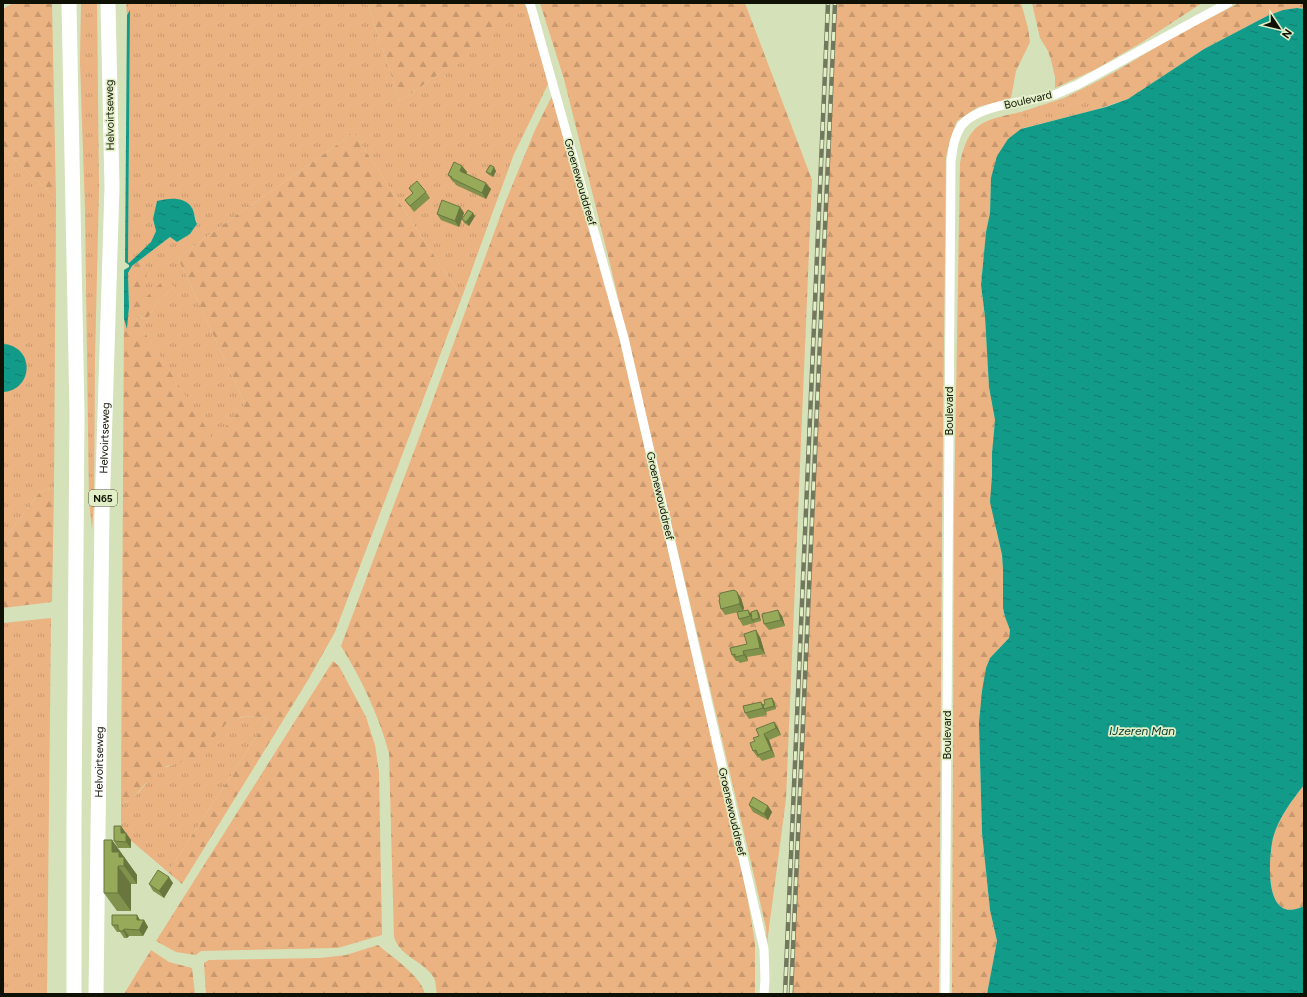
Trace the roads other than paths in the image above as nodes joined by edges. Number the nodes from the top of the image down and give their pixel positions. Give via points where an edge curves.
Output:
1 (69, 3) edge
2 (108, 3) edge
3 (530, 3) edge
4 (1228, 3) edge
5 (74, 994) edge
6 (96, 994) edge
7 (764, 994) edge
8 (945, 994) edge

1 - 5 main road, N65 via 77,413
2 - 6 main road, Helvoirtseweg / N65 via 112,187 102,514
3 - 7 street, Groenewouddreef via 624,338 764,949
4 - 8 street, Boulevard via 1077,85 1054,95 991,108 978,114 962,124 954,141 951,161

